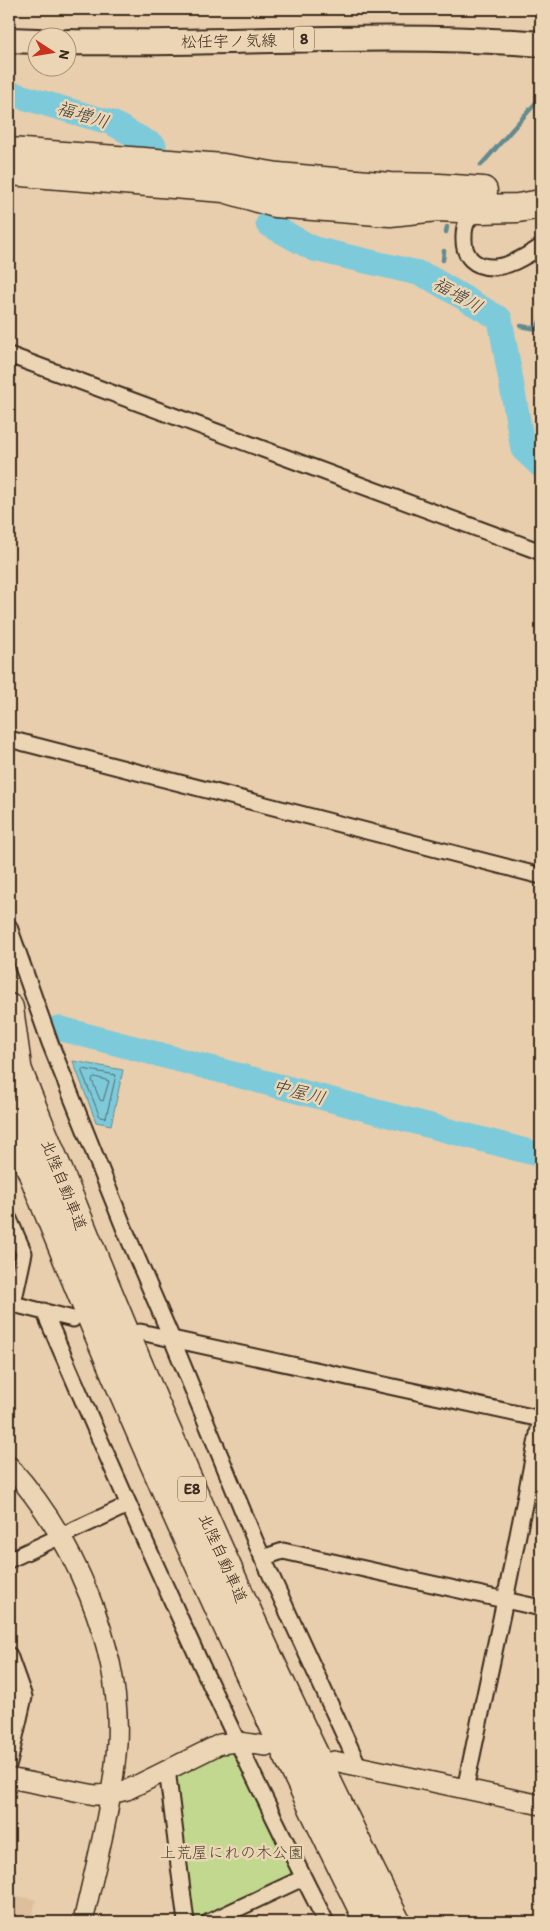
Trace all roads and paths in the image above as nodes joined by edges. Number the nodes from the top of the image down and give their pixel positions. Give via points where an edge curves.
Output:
1 (9, 40) edge
2 (28, 41) edge
3 (78, 42) edge
4 (541, 44) edge
5 (9, 152) edge
6 (9, 171) edge
7 (223, 178) junction
8 (541, 186) edge
9 (438, 198) junction
10 (541, 204) edge
11 (481, 209) junction
12 (541, 247) edge
13 (9, 355) edge
14 (541, 552) edge
15 (9, 739) edge
16 (541, 876) edge
17 (9, 927) edge
18 (9, 1008) edge
19 (13, 1059) edge
20 (9, 1113) edge
21 (9, 1219) edge
22 (11, 1304) edge
23 (44, 1311) junction
24 (73, 1319) dead end
25 (140, 1332) dead end
26 (172, 1339) junction
27 (541, 1419) edge
28 (9, 1466) edge
29 (128, 1505) junction
30 (60, 1536) junction
31 (262, 1558) junction
32 (9, 1560) edge
33 (505, 1600) junction
34 (541, 1608) edge
35 (9, 1655) edge
36 (9, 1694) edge
37 (24, 1697) junction
38 (238, 1742) junction
39 (266, 1746) dead end
40 (334, 1761) dead end
41 (9, 1763) edge
42 (358, 1765) junction
43 (167, 1770) junction
44 (9, 1778) edge
45 (465, 1788) junction
46 (110, 1794) junction
47 (541, 1805) edge
48 (303, 1878) junction
49 (83, 1922) edge
50 (186, 1922) edge
51 (209, 1922) edge
52 (326, 1922) edge
53 (369, 1922) edge
54 (396, 1922) edge

1 - 2 main road
3 - 4 main road, 松任宇ノ気線 / 8 via 397,38
5 - 7 highway
6 - 7 highway
7 - 9 highway via 278,177 390,187
8 - 9 highway via 521,191
9 - 11 highway
10 - 11 highway
11 - 12 street via 467,222 464,230 465,251 477,265 506,265
13 - 14 street
15 - 16 street
17 - 26 street via 50,1043
18 - 19 highway, 北陸自動車道
19 - 54 highway, 北陸自動車道 / E8 via 120,1322 210,1530
20 - 53 highway, 北陸自動車道 / E8 via 96,1328 237,1648
21 - 22 street via 24,1254
22 - 23 street
23 - 24 street
23 - 29 street
25 - 26 street
26 - 27 street
26 - 31 street
27 - 33 street
28 - 30 street via 40,1503
29 - 30 street
29 - 38 street
30 - 32 street
30 - 46 street via 95,1610 112,1673 117,1722
31 - 33 street via 283,1551
31 - 42 street
33 - 34 street
33 - 45 street
35 - 37 street
36 - 37 street
37 - 41 street
38 - 39 street
38 - 43 street via 220,1744
38 - 48 street
40 - 42 street
42 - 45 street
43 - 46 street via 126,1790
43 - 50 street
44 - 46 street via 95,1795
45 - 47 street
46 - 49 street
48 - 51 street
48 - 52 street

